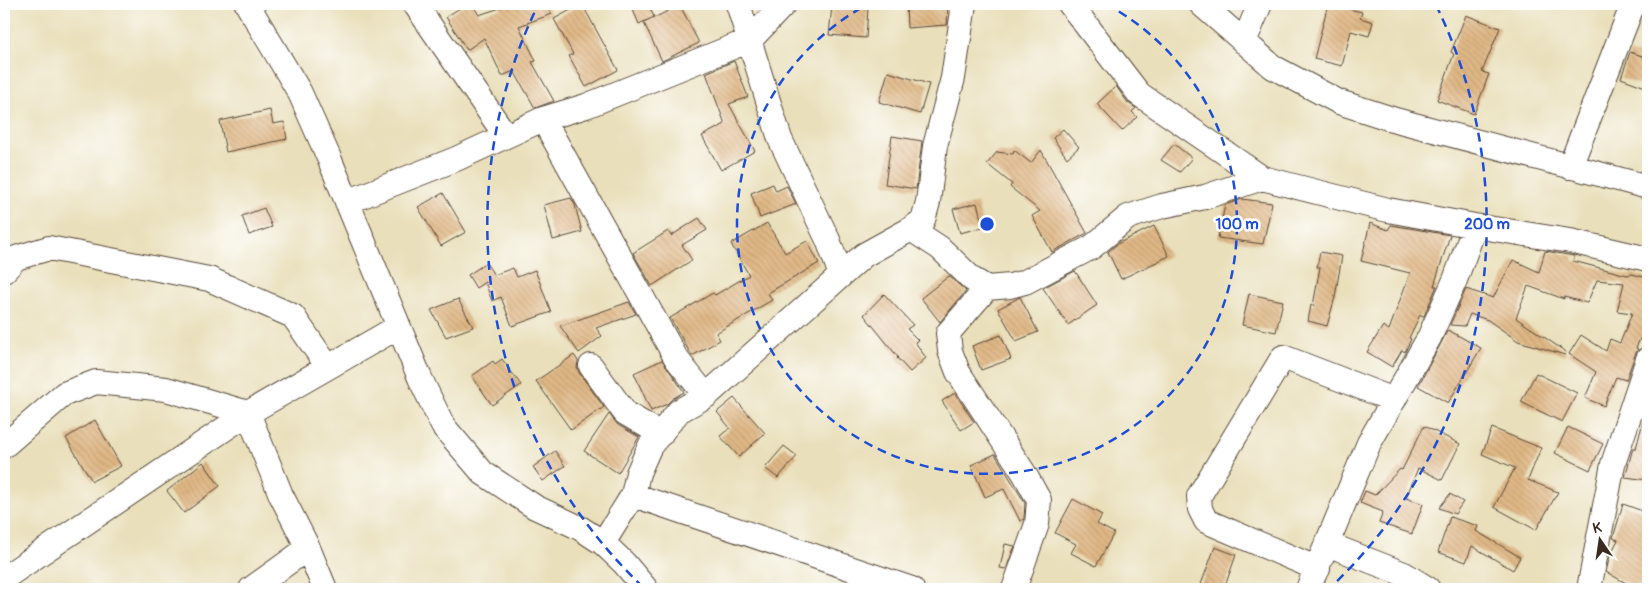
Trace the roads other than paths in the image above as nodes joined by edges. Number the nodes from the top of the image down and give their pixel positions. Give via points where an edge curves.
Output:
1 (247, 4) edge
2 (414, 4) edge
3 (738, 4) edge
4 (784, 4) edge
5 (964, 4) edge
6 (1070, 4) edge
7 (1201, 4) edge
8 (1260, 4) edge
9 (1633, 4) edge
10 (750, 40) junction
11 (1244, 42) junction
12 (543, 120) junction
13 (506, 136) junction
14 (1570, 167) junction
15 (1262, 178) junction
16 (1648, 187) edge
17 (347, 202) junction
18 (1475, 226) junction
19 (911, 229) junction
20 (1648, 259) edge
21 (4, 271) edge
22 (841, 275) junction
23 (987, 288) junction
24 (398, 327) junction
25 (1648, 359) edge
26 (591, 366) dead end
27 (328, 368) junction
28 (706, 396) junction
29 (1394, 400) junction
30 (248, 413) junction
31 (661, 434) junction
32 (4, 446) edge
33 (634, 495) junction
34 (603, 543) junction
35 (1327, 544) junction
36 (308, 548) junction
37 (4, 579) edge
38 (1313, 579) edge
39 (1595, 586) edge
40 (11, 589) edge
41 (251, 589) edge
42 (325, 589) edge
43 (646, 589) edge
44 (912, 589) edge
45 (1014, 589) edge
46 (1428, 589) edge

1 - 17 street via 300,93
2 - 13 street
3 - 10 street
4 - 10 street
5 - 19 street via 953,78 935,146 928,202 923,220
6 - 15 street via 1138,94
7 - 11 street
8 - 11 street
9 - 14 street
10 - 12 street
10 - 22 street via 780,139
11 - 14 street via 1273,67 1339,102
12 - 13 street
12 - 28 street via 676,358
13 - 17 street
14 - 16 street
15 - 18 street via 1388,210
15 - 23 street via 1205,197 1128,216 1092,247 1038,276 1010,286
17 - 24 street
18 - 20 street via 1570,241
18 - 29 street via 1429,338
19 - 22 street via 864,255
19 - 23 street via 940,248 972,279
21 - 27 street via 16,258 49,248 209,279 293,316
22 - 28 street
23 - 45 street via 948,333 950,351 958,372 1039,500 1037,524
24 - 27 street
24 - 34 street via 443,426 483,473 535,507
25 - 39 street via 1613,464
26 - 31 street via 625,413
27 - 30 street
28 - 31 street via 679,411
29 - 35 street via 1369,443
29 - 38 street via 1283,357 1199,496 1200,509 1206,521
30 - 32 street via 166,389 96,382 64,394
30 - 36 street via 281,495
30 - 37 street
31 - 33 street via 650,446 638,473
33 - 34 street
33 - 44 street
34 - 43 street
35 - 38 street
35 - 46 street via 1404,574
36 - 41 street
36 - 42 street
37 - 40 street

